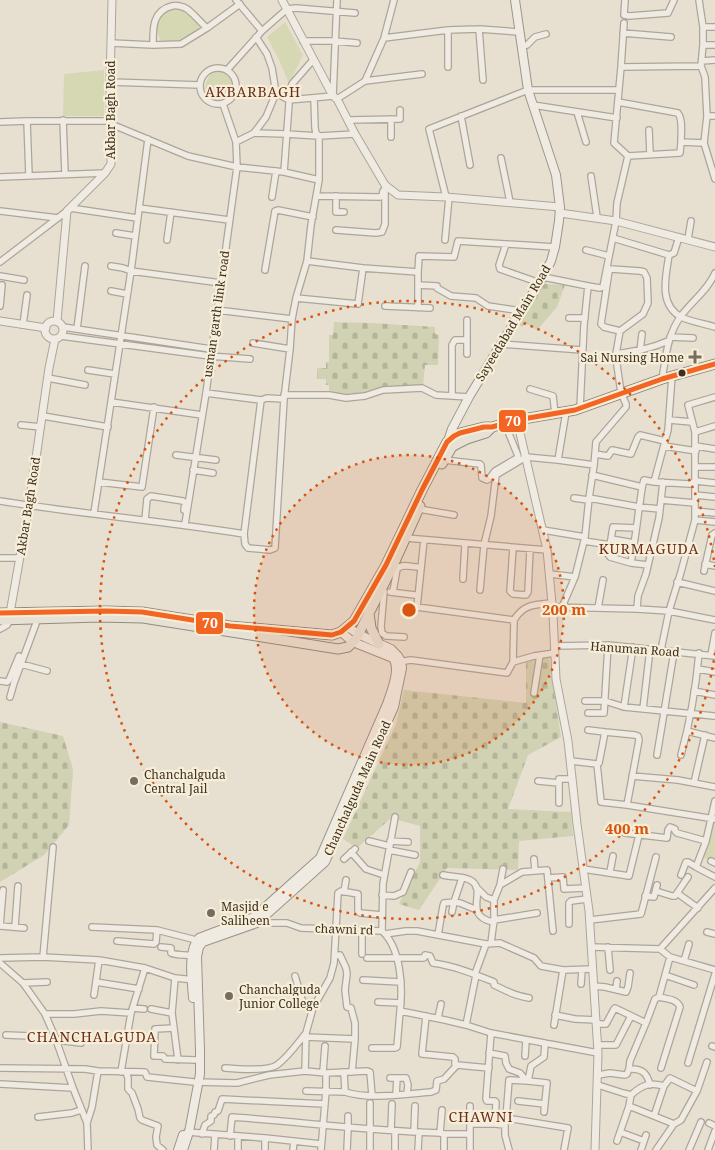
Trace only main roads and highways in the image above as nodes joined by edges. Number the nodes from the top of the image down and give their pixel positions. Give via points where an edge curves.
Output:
1 (515, 0) edge
2 (715, 364) edge
3 (454, 438) junction
4 (369, 613) junction
5 (7, 615) edge
6 (0, 620) edge
7 (348, 627) junction
8 (356, 638) junction
9 (379, 644) junction
10 (399, 662) junction
11 (195, 980) junction
12 (197, 1082) junction
13 (186, 1132) junction
14 (178, 1150) edge
15 (183, 1150) edge

1 - 3 main road, Sayeedabad Main Road via 528,90 556,175 560,210 555,247 542,280 469,397
2 - 3 main road via 566,412 518,420 486,433
3 - 4 main road
3 - 7 main road via 422,490 386,565
4 - 8 main road
4 - 9 main road
5 - 6 main road
5 - 7 main road via 142,612 230,626 332,635
5 - 8 main road via 151,619 338,649 348,647
7 - 8 main road
8 - 9 main road
8 - 10 main road
9 - 10 main road via 398,656
10 - 11 main road, Chanchalguda Main Road via 402,668 392,699 325,862 255,920 199,942 194,956
11 - 12 main road
11 - 12 main road via 200,1050
12 - 13 main road
13 - 14 main road
13 - 15 main road

